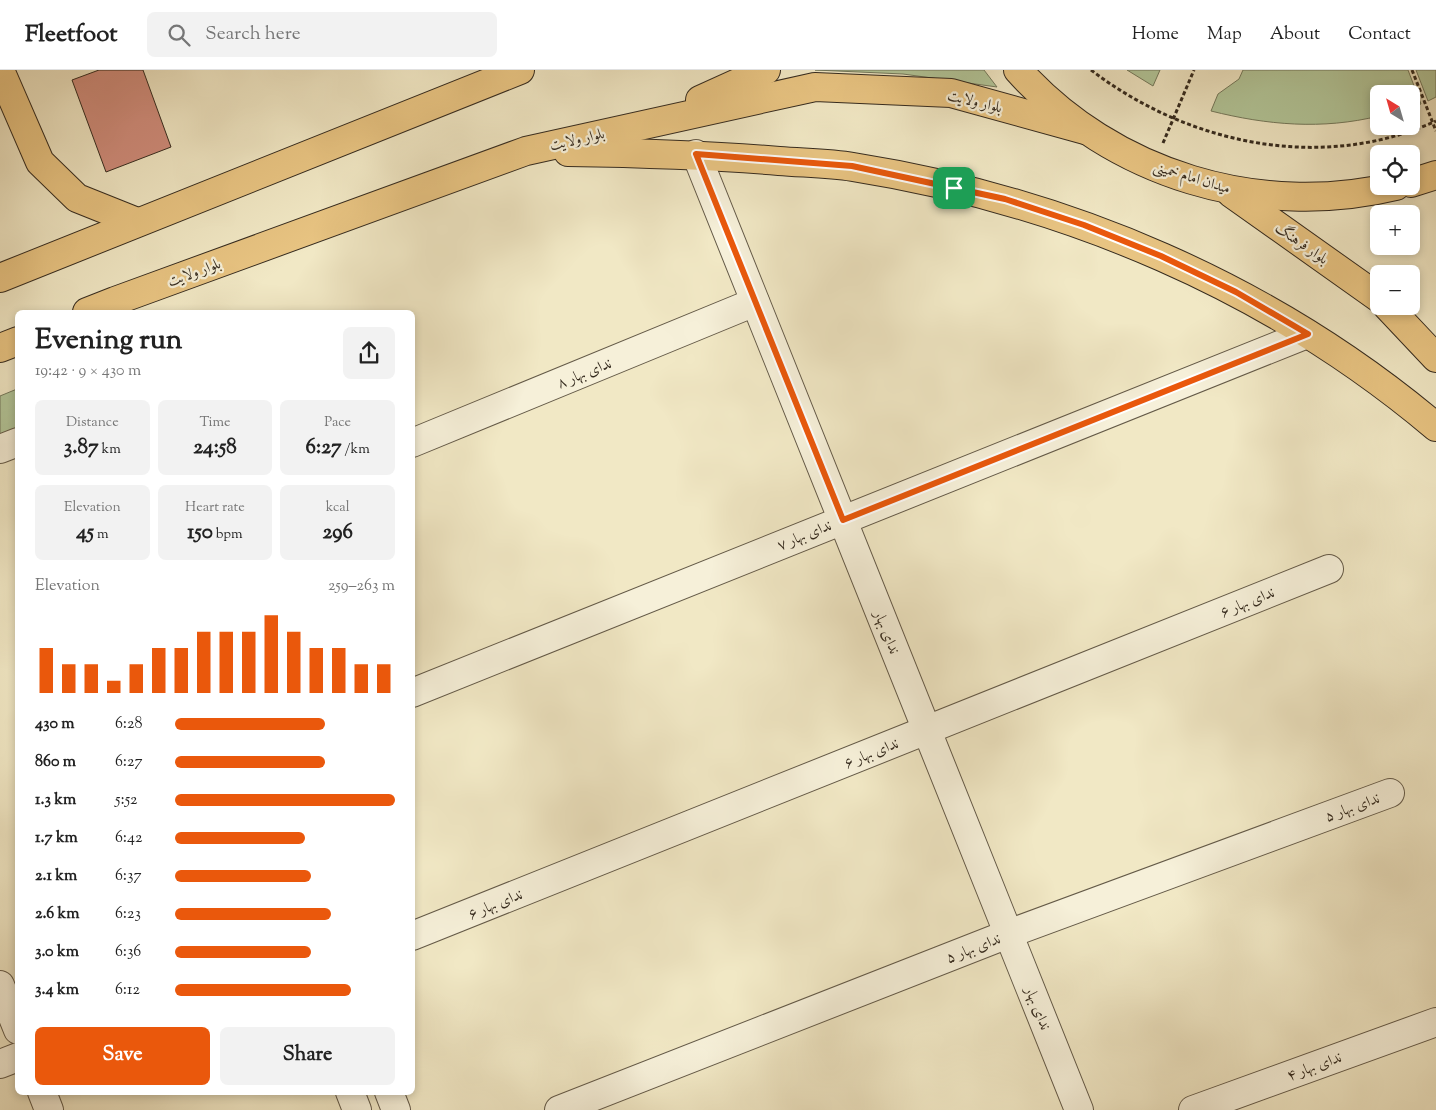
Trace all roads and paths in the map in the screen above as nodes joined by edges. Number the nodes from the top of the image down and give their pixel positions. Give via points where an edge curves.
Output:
1 (520, 70) edge
2 (766, 70) edge
3 (1018, 70) edge
4 (1091, 70) edge
5 (1194, 70) edge
6 (1412, 70) edge
7 (1, 78) edge
8 (1173, 120) junction
9 (1434, 122) edge
10 (643, 124) junction
11 (1086, 130) junction
12 (1436, 131) edge
13 (526, 151) junction
14 (696, 154) junction
15 (1153, 166) junction
16 (1436, 175) edge
17 (1420, 180) edge
18 (1226, 189) junction
19 (1370, 191) edge
20 (137, 222) junction
21 (0, 278) edge
22 (1370, 292) edge
23 (755, 302) junction
24 (114, 307) edge
25 (98, 310) edge
26 (1395, 315) edge
27 (1308, 334) junction
28 (1436, 358) edge
29 (1436, 428) edge
30 (415, 442) edge
31 (15, 443) edge
32 (0, 449) edge
33 (843, 520) junction
34 (1329, 570) dead end
35 (415, 692) edge
36 (927, 730) junction
37 (1390, 793) dead end
38 (1008, 934) junction
39 (415, 935) edge
40 (0, 985) edge
41 (15, 1022) edge
42 (1436, 1022) edge
43 (15, 1058) edge
44 (0, 1064) edge
45 (43, 1095) edge
46 (351, 1095) edge
47 (390, 1095) edge
48 (49, 1110) edge
49 (357, 1110) edge
50 (396, 1110) edge
51 (558, 1110) edge
52 (1079, 1110) edge
53 (1193, 1110) edge

1 - 20 main road
2 - 10 main road
3 - 11 main road, میدان امام خمینی via 1055,106
4 - 8 path via 1136,101
5 - 8 path
6 - 9 path
7 - 20 main road via 40,162 77,198
8 - 9 path via 1236,140 1302,147 1369,141
8 - 15 path
9 - 12 path
10 - 11 main road, بلوار ولایت via 814,87 951,93
10 - 13 main road, بلوار ولایت
11 - 15 main road, میدان امام خمینی
13 - 14 main road
13 - 24 main road, بلوار ولایت
14 - 23 street, ندای بهار
14 - 27 main road via 852,166 1005,199 1084,225 1161,256 1236,292
15 - 18 main road, میدان امام خمینی via 1188,180
16 - 17 main road
18 - 19 main road, میدان امام خمینی via 1302,198
18 - 22 main road, بلوار فرهنگ
20 - 21 main road
23 - 30 street, ندای بهار ۸
23 - 33 street, ندای بهار
24 - 25 main road, بلوار ولایت
26 - 28 main road
27 - 29 main road via 1363,370
27 - 33 street, ندای بهار ۷
31 - 32 street
33 - 35 street, ندای بهار ۷
33 - 36 street, ندای بهار
34 - 36 street, ندای بهار ۶
36 - 38 street, ندای بهار
36 - 39 street, ندای بهار ۶
37 - 38 street, ندای بهار ۵
38 - 51 street, ندای بهار ۵
38 - 52 street, ندای بهار
40 - 41 street
42 - 53 street, ندای بهار ۴
43 - 44 street
45 - 48 street
46 - 49 street
47 - 50 street

